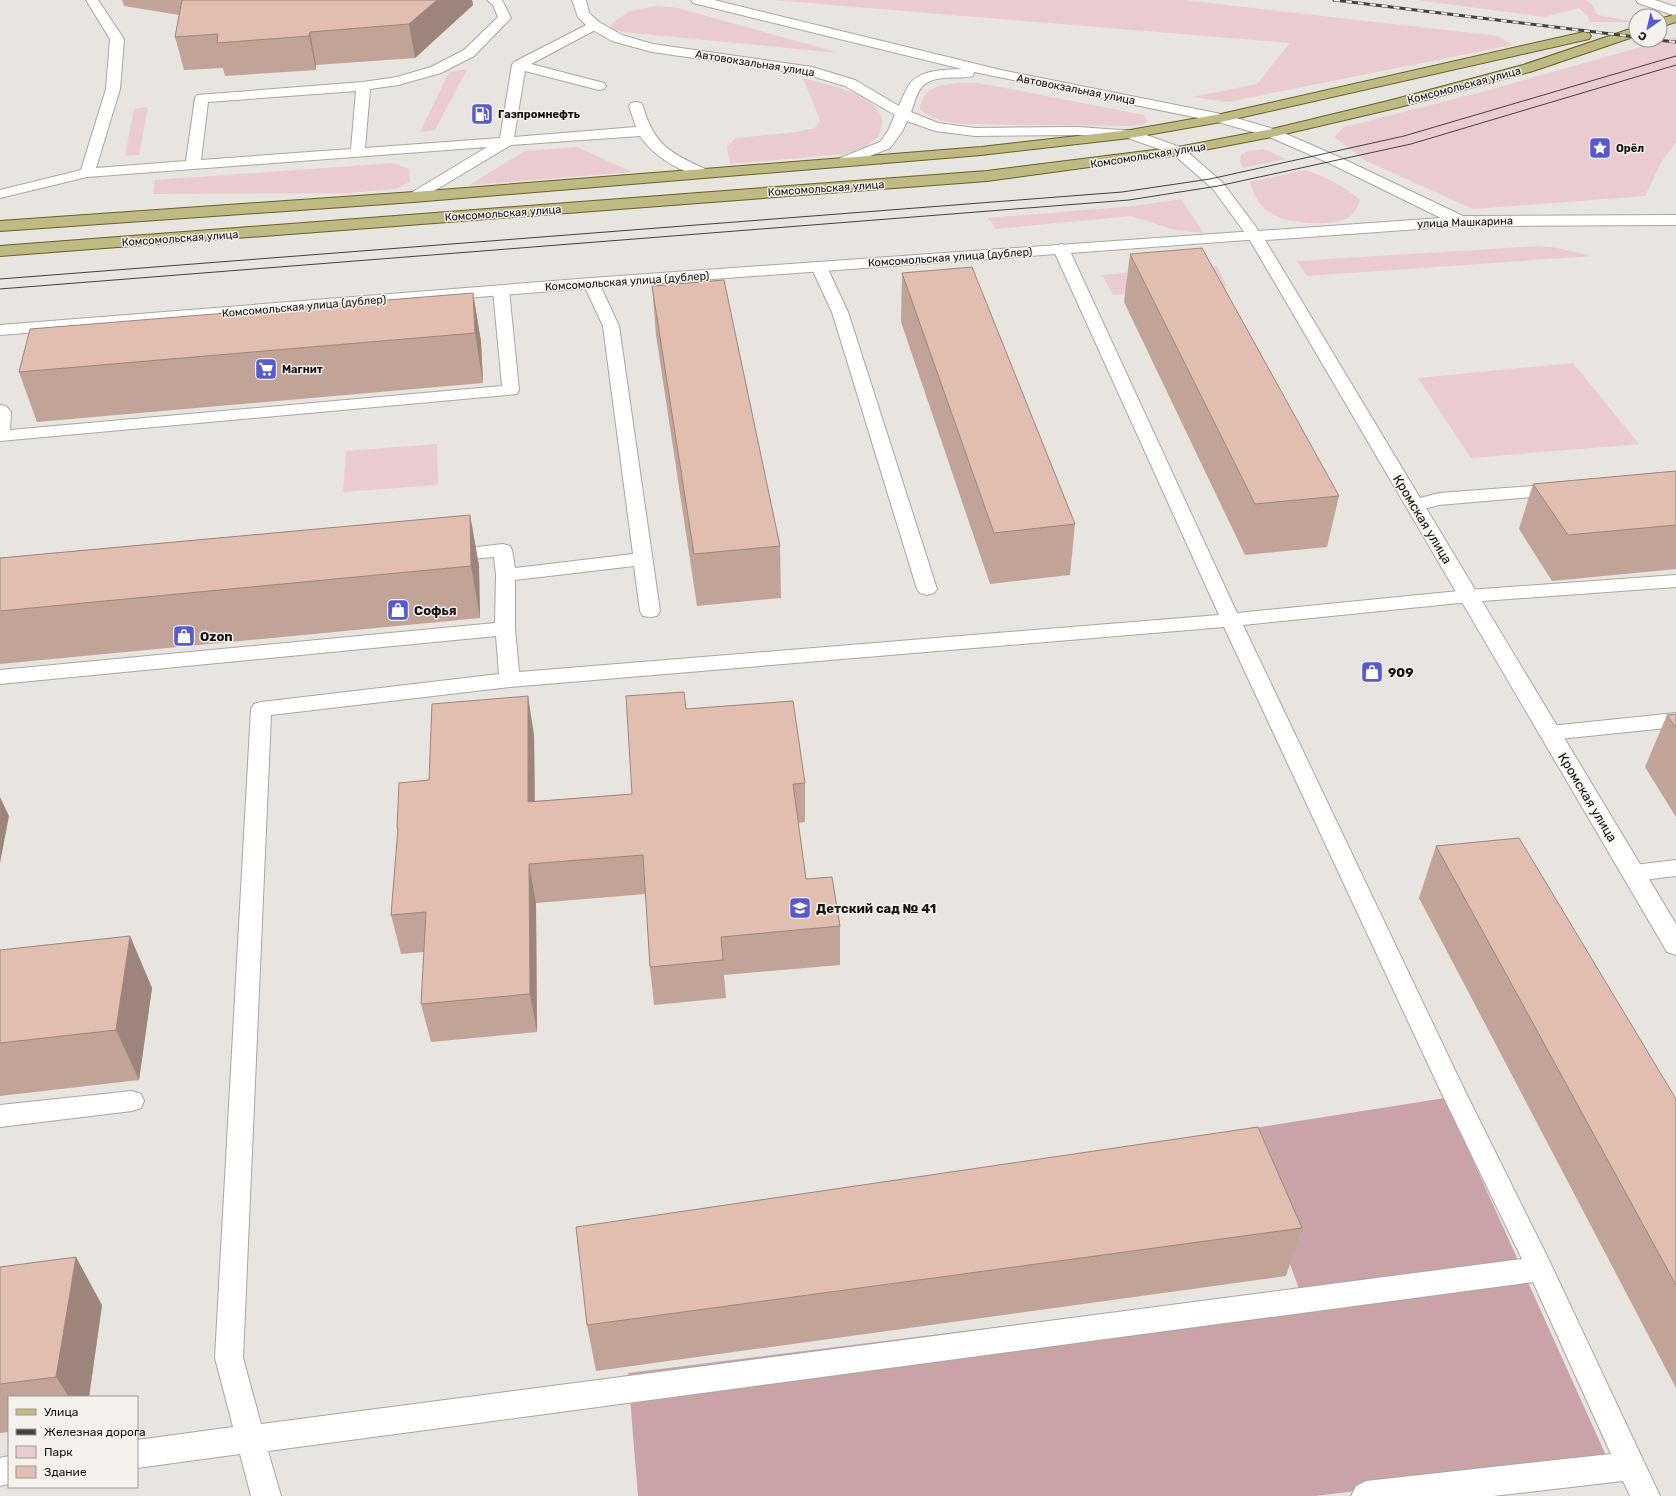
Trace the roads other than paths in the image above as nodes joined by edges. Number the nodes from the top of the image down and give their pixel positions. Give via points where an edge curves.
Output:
1 (92, 0) edge
2 (493, 0) edge
3 (579, 0) edge
4 (698, 0) edge
5 (1643, 0) edge
6 (1676, 12) edge
7 (594, 26) junction
8 (1628, 27) edge
9 (1628, 34) edge
10 (519, 65) junction
11 (1001, 74) junction
12 (363, 86) junction
13 (599, 86) dead end
14 (636, 106) dead end
15 (903, 114) junction
16 (1221, 118) junction
17 (644, 130) junction
18 (1272, 133) junction
19 (1130, 134) junction
20 (506, 142) junction
21 (1178, 151) junction
22 (358, 152) junction
23 (845, 161) junction
24 (193, 165) junction
25 (88, 173) junction
26 (703, 173) junction
27 (0, 194) edge
28 (414, 197) junction
29 (1460, 220) junction
30 (1676, 220) edge
31 (0, 226) edge
32 (1255, 236) junction
33 (1061, 249) junction
34 (0, 251) edge
35 (819, 267) junction
36 (591, 283) junction
37 (501, 290) junction
38 (0, 330) edge
39 (0, 410) edge
40 (1573, 489) edge
41 (1415, 505) junction
42 (433, 557) edge
43 (642, 559) junction
44 (506, 575) junction
45 (1676, 581) edge
46 (927, 589) dead end
47 (1469, 596) junction
48 (650, 611) dead end
49 (1231, 620) junction
50 (505, 629) junction
51 (0, 677) edge
52 (510, 680) junction
53 (1676, 720) edge
54 (1550, 733) junction
55 (1676, 868) edge
56 (1634, 873) junction
57 (1676, 944) edge
58 (132, 1101) dead end
59 (0, 1116) edge
60 (1540, 1269) junction
61 (250, 1439) junction
62 (138, 1454) edge
63 (1631, 1466) junction
64 (266, 1496) edge
65 (1366, 1496) edge
66 (1646, 1496) edge

1 - 25 lane via 117,39 113,89
2 - 12 lane via 498,3 505,18 469,53 436,70 398,81
3 - 7 street, Автовокзальная улица via 583,14
4 - 11 street, Автовокзальная улица
5 - 6 street
7 - 10 lane
7 - 15 street, Автовокзальная улица via 617,38 652,48 807,70 850,83
8 - 16 main road, Комсомольская улица
9 - 18 main road, Комсомольская улица via 1528,68 1391,105
10 - 13 lane
10 - 20 lane
11 - 15 street via 966,72 938,74 925,79 915,86
11 - 16 street, Автовокзальная улица
12 - 22 lane
12 - 24 lane via 202,98
14 - 17 lane
15 - 19 street, Автовокзальная улица via 935,128 955,131 1078,131
15 - 23 street via 896,132 885,146
16 - 18 street, Автовокзальная улица
16 - 19 main road, Комсомольская улица
17 - 20 lane
17 - 26 lane via 659,148 675,160
18 - 21 main road, Комсомольская улица
18 - 29 street, Автовокзальная улица
19 - 21 street, Кромская улица
19 - 23 main road, Комсомольская улица via 981,151
20 - 22 lane
20 - 28 lane
21 - 32 street, Кромская улица via 1218,186
21 - 34 main road, Комсомольская улица via 987,176
22 - 24 lane
23 - 26 main road, Комсомольская улица
24 - 25 lane
25 - 27 lane
26 - 28 main road, Комсомольская улица
28 - 31 main road, Комсомольская улица
29 - 30 street, улица Машкарина
29 - 32 street, улица Машкарина
32 - 33 street, Комсомольская улица (дублер)
32 - 41 street, Кромская улица
33 - 35 street, Комсомольская улица (дублер)
33 - 49 lane
35 - 36 street, Комсомольская улица (дублер)
35 - 46 lane via 840,312
36 - 37 street, Комсомольская улица (дублер)
36 - 43 lane via 611,326
37 - 38 street, Комсомольская улица (дублер)
37 - 39 lane via 511,390 1,436
40 - 41 lane via 1439,499
41 - 47 street, Кромская улица
42 - 44 lane via 503,550
43 - 44 lane
43 - 48 lane
44 - 50 lane
45 - 47 lane
47 - 49 lane
47 - 54 street, Кромская улица
49 - 52 lane
49 - 60 lane via 1453,1092
50 - 51 lane
50 - 52 lane
52 - 61 lane via 261,708 229,1358
53 - 54 lane
54 - 56 street, Кромская улица
55 - 56 lane
56 - 57 street, Кромская улица
58 - 59 lane
60 - 61 lane
60 - 63 lane
61 - 62 lane
61 - 64 lane
63 - 65 lane
63 - 66 lane

